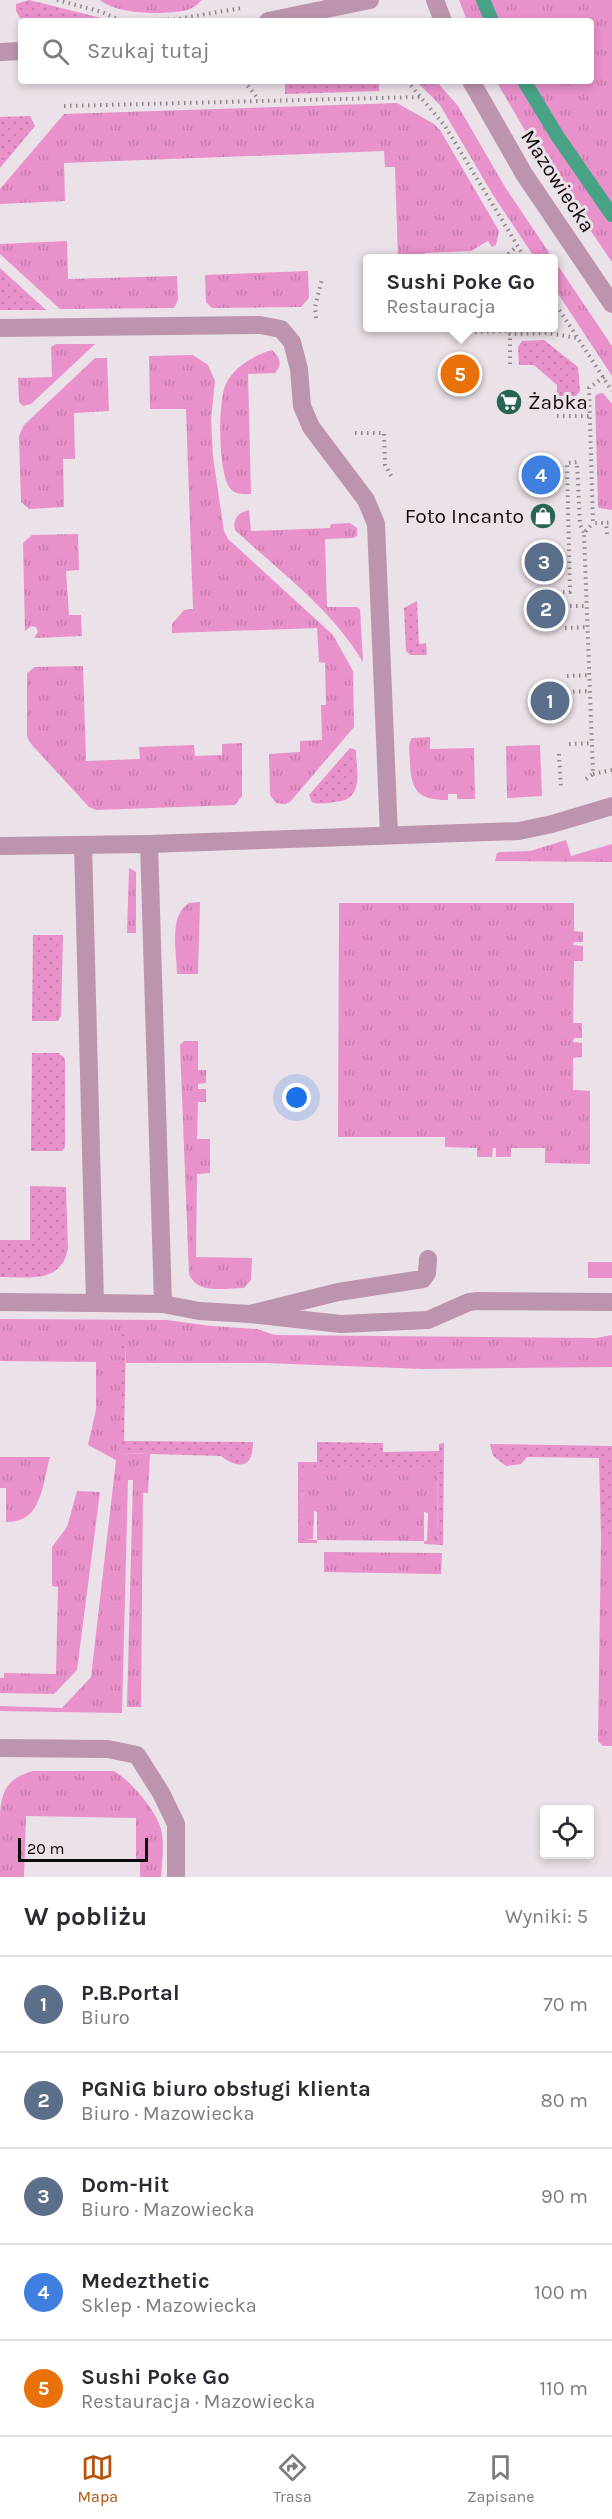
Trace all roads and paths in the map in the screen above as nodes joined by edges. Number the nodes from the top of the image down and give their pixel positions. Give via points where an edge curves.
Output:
1 (57, 0) edge
2 (370, 0) edge
3 (435, 0) edge
4 (252, 6) dead end
5 (194, 16) joint
6 (115, 18) edge
7 (165, 18) edge
8 (283, 18) edge
9 (442, 18) edge
10 (18, 51) edge
11 (0, 52) edge
12 (246, 84) edge
13 (409, 84) edge
14 (473, 84) edge
15 (420, 97) junction
16 (260, 101) junction
17 (64, 106) dead end
18 (518, 246) junction
19 (509, 254) edge
20 (523, 254) edge
21 (322, 279) dead end
22 (612, 304) edge
23 (558, 307) edge
24 (316, 325) dead end
25 (0, 328) edge
26 (510, 334) joint
27 (579, 338) junction
28 (510, 364) dead end
29 (604, 377) junction
30 (612, 391) edge
31 (557, 403) dead end
32 (589, 403) junction
33 (557, 416) dead end
34 (589, 416) junction
35 (347, 433) dead end
36 (395, 483) dead end
37 (612, 522) edge
38 (593, 523) junction
39 (606, 523) junction
40 (584, 533) junction
41 (607, 534) dead end
42 (563, 592) dead end
43 (564, 606) dead end
44 (587, 606) junction
45 (588, 627) junction
46 (565, 628) dead end
47 (590, 675) junction
48 (567, 676) dead end
49 (590, 691) junction
50 (567, 692) dead end
51 (592, 743) junction
52 (569, 744) dead end
53 (559, 754) dead end
54 (612, 770) edge
55 (593, 774) junction
56 (577, 784) dead end
57 (569, 789) dead end
58 (612, 806) edge
59 (389, 835) junction
60 (149, 844) junction
61 (82, 845) junction
62 (0, 846) edge
63 (428, 1259) dead end
64 (0, 1302) edge
65 (612, 1302) edge
66 (94, 1303) junction
67 (164, 1304) junction
68 (250, 1314) junction
69 (0, 1748) edge
70 (176, 1877) edge

1 - 6 path
2 - 8 street
3 - 9 street
4 - 5 path
5 - 7 path
10 - 11 street
12 - 16 path
13 - 15 path
14 - 22 street, Mazowiecka via 524,174
15 - 16 path
15 - 18 path via 445,126
16 - 17 path
18 - 19 path
18 - 20 path
21 - 24 path via 315,307
23 - 27 path
25 - 59 street via 260,325 281,328 292,342 302,406 311,427 366,500 376,524
26 - 27 path via 547,333
26 - 28 path
27 - 29 path
29 - 30 path
29 - 32 path via 589,388
31 - 32 path
32 - 34 path
33 - 34 path
34 - 38 path
35 - 36 path via 384,433 385,465
37 - 39 path
38 - 39 path
38 - 40 path
39 - 41 path
40 - 42 path via 580,525 577,462 567,463 570,592
40 - 44 path
43 - 44 path
44 - 45 path
45 - 46 path
45 - 47 path
47 - 48 path
47 - 49 path
49 - 50 path
49 - 51 path
51 - 52 path
51 - 55 path
53 - 57 path via 561,795
54 - 55 path
55 - 56 path
58 - 59 street via 519,831
59 - 60 street
60 - 61 street
60 - 67 street
61 - 62 street
61 - 66 street
63 - 68 street via 423,1279 338,1292
64 - 66 street
65 - 68 street via 478,1301 428,1320 341,1324
66 - 67 street
67 - 68 street
69 - 70 street via 108,1749 137,1755 176,1824

